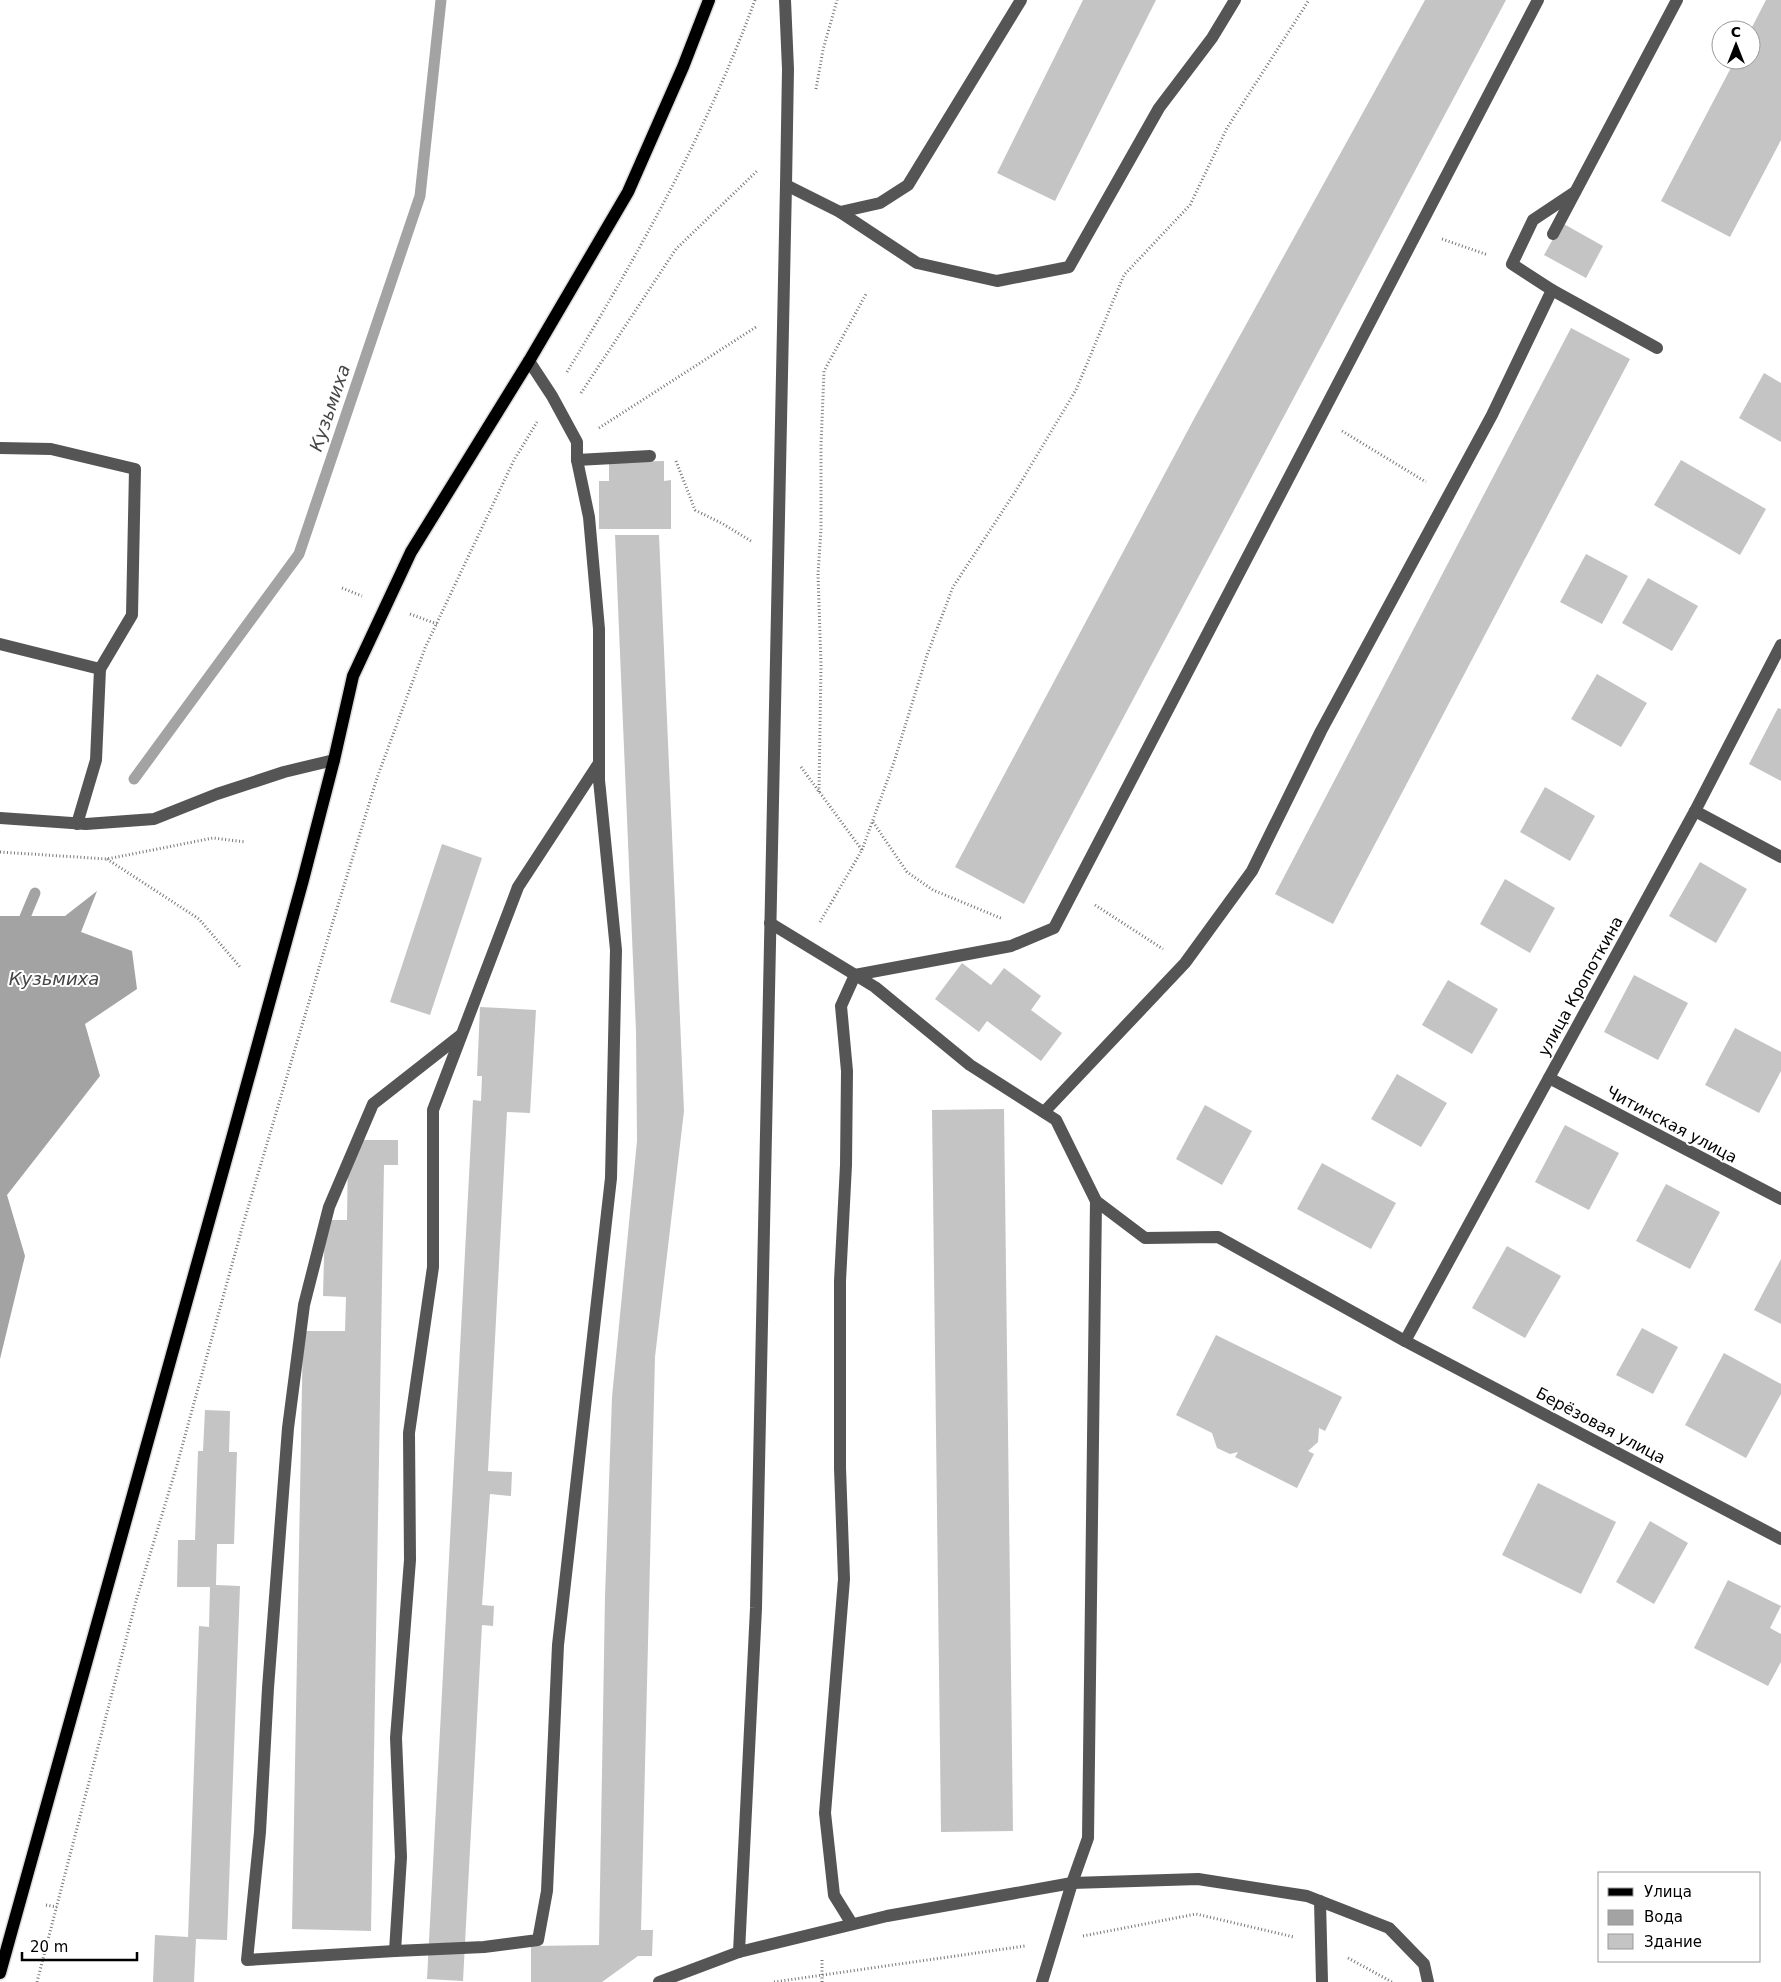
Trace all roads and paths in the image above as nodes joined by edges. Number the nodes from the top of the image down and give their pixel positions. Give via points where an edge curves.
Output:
1 (709, 0) edge
2 (755, 0) edge
3 (785, 0) edge
4 (837, 0) edge
5 (1021, 0) edge
6 (1236, 0) edge
7 (1309, 0) edge
8 (1538, 0) edge
9 (1677, 0) edge
10 (816, 94) dead end
11 (787, 143) junction
12 (786, 185) junction
13 (1575, 192) junction
14 (840, 212) junction
15 (1417, 231) junction
16 (1553, 234) dead end
17 (1512, 264) junction
18 (1552, 290) junction
19 (866, 294) dead end
20 (784, 309) junction
21 (1657, 348) dead end
22 (529, 361) junction
23 (552, 396) junction
24 (1320, 418) junction
25 (564, 419) junction
26 (577, 442) junction
27 (0, 448) edge
28 (650, 456) joint
29 (577, 460) junction
30 (1448, 496) junction
31 (778, 558) junction
32 (0, 644) edge
33 (1781, 645) edge
34 (100, 669) junction
35 (774, 730) junction
36 (334, 760) junction
37 (598, 763) junction
38 (819, 792) junction
39 (1695, 811) junction
40 (0, 818) edge
41 (872, 821) junction
42 (77, 824) junction
43 (862, 850) junction
44 (1781, 857) edge
45 (107, 859) dead end
46 (1074, 891) junction
47 (770, 923) junction
48 (1041, 933) junction
49 (806, 946) junction
50 (1185, 964) junction
51 (240, 967) dead end
52 (855, 975) junction
53 (462, 1034) junction
54 (1549, 1078) junction
55 (1044, 1112) junction
56 (1781, 1200) edge
57 (1096, 1201) junction
58 (1406, 1341) junction
59 (1781, 1539) edge
60 (1072, 1883) junction
61 (1320, 1901) junction
62 (852, 1924) junction
63 (1321, 1943) junction
64 (395, 1951) junction
65 (740, 1952) junction
66 (0, 1973) edge
67 (37, 1982) edge
68 (659, 1982) edge
69 (1042, 1982) edge
70 (1322, 1982) edge
71 (1392, 1982) edge
72 (1428, 1982) edge

1 - 22 main road via 628,192
2 - 23 path via 684,166 605,309
3 - 11 street
4 - 10 path via 823,50
5 - 14 street via 908,185 880,203
6 - 14 street via 1212,38 1159,108 1069,267 996,282 917,263
7 - 41 path via 1227,128 1190,205 1124,275 1076,390 953,587
8 - 15 street
9 - 13 street
11 - 12 street
11 - 25 path via 676,249
12 - 14 street
12 - 20 street
13 - 16 street
13 - 17 street via 1533,220
15 - 17 path
15 - 24 street
17 - 18 street
18 - 21 street
18 - 30 street via 1492,415
19 - 38 path via 824,371 818,574 821,664
20 - 26 path
20 - 31 street
22 - 23 street
22 - 36 main road via 411,552 353,676
23 - 25 street
23 - 67 path via 514,460 425,648 377,778 242,1228 136,1601
24 - 30 path
24 - 46 street
25 - 26 street
26 - 29 street
27 - 34 street via 51,449 135,469 132,615
28 - 29 street
28 - 31 path via 675,458 695,510
29 - 37 street via 589,517 599,629
30 - 50 street via 1326,723 1252,870
31 - 35 street
32 - 34 street
33 - 39 street, улица Кропоткина
34 - 42 street via 96,760
35 - 38 path
35 - 47 street
36 - 42 street via 284,772 154,819
36 - 66 main road
37 - 53 street via 518,887
37 - 64 street via 616,950 611,1178 558,1645 547,1891 538,1940 484,1947
38 - 43 path
39 - 44 street
39 - 54 street, улица Кропоткина
40 - 42 street
41 - 43 path
41 - 48 path via 907,872 933,890
43 - 49 path
45 - 51 path via 199,919
46 - 48 street via 1054,928
46 - 50 path
47 - 49 street
47 - 65 street via 756,1608
48 - 52 street via 1011,946
49 - 52 street
50 - 55 street
52 - 55 street via 875,987 970,1065
52 - 62 street via 841,1006 847,1070 840,1281 840,1468 844,1579 825,1814 834,1895
53 - 64 street via 433,1110 433,1267 409,1433 410,1560 396,1738 401,1857
53 - 64 street via 373,1104 329,1207 304,1304 288,1428 260,1832 247,1960
54 - 56 street, Читинская улица
54 - 58 street, улица Кропоткина
55 - 57 street via 1056,1120
57 - 58 street, Берёзовая улица via 1145,1238 1218,1236
57 - 60 street via 1088,1838
58 - 59 street, Берёзовая улица
60 - 61 street via 1198,1879 1308,1896
60 - 62 street
60 - 69 street
61 - 63 street
61 - 72 street via 1389,1928 1424,1964
62 - 65 street
63 - 70 street
63 - 71 path
65 - 68 street

